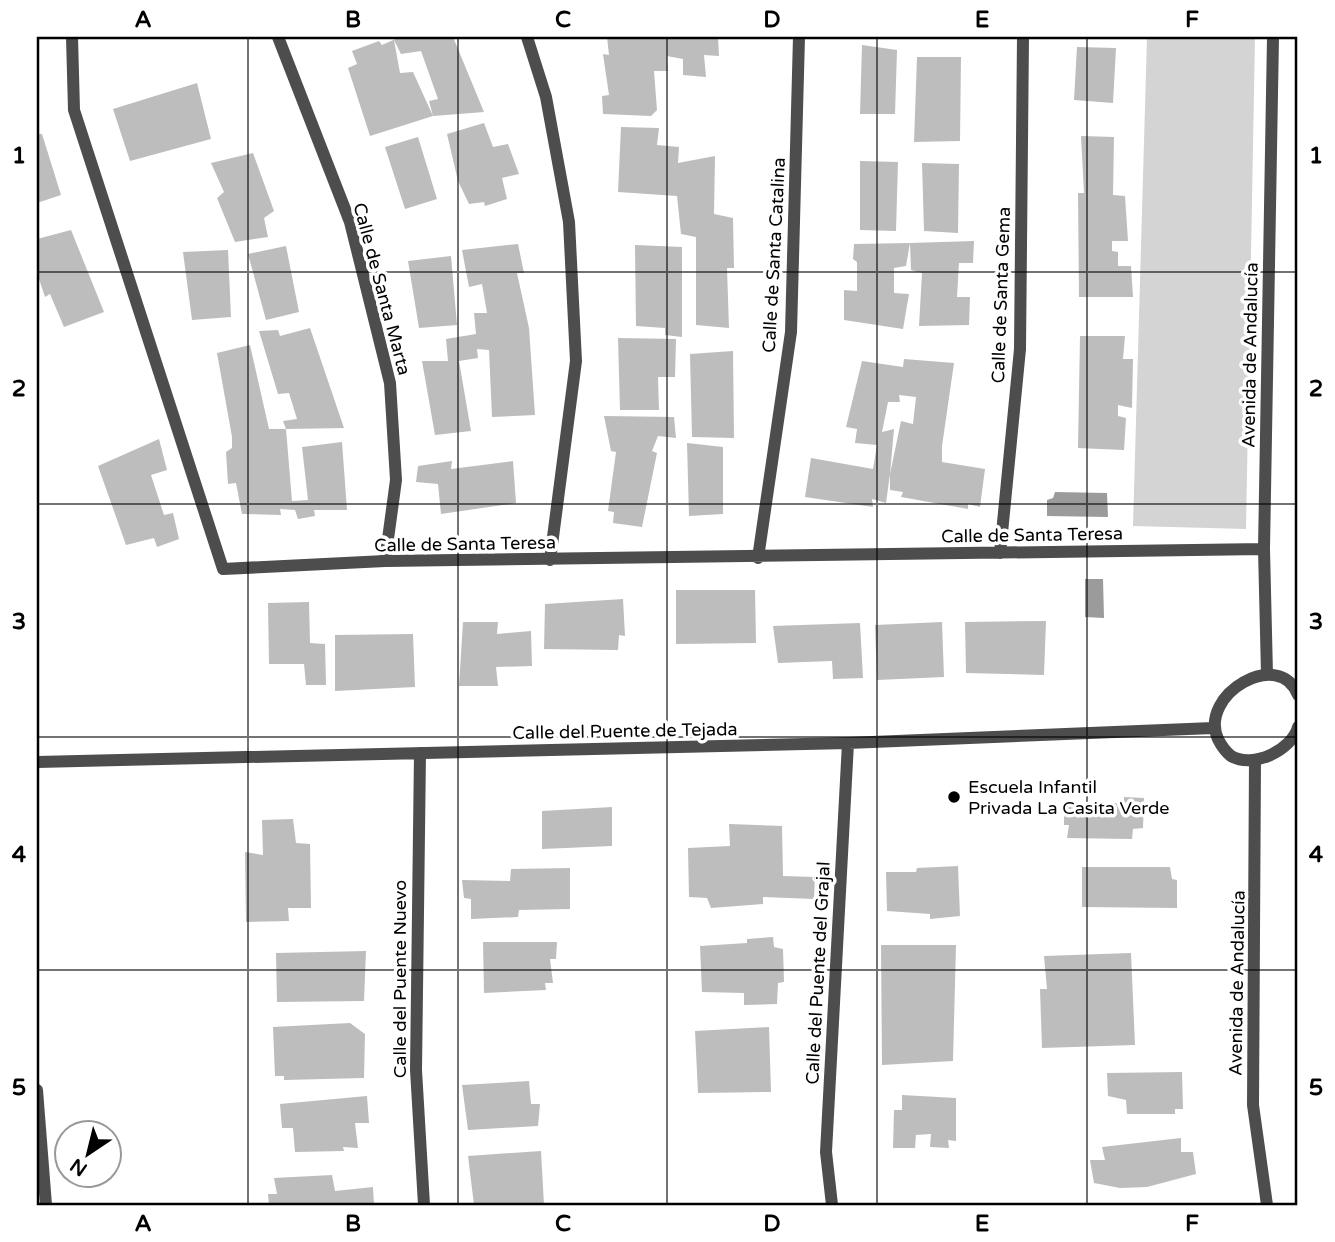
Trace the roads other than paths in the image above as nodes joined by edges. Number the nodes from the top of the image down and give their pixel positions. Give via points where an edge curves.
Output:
1 (72, 37) edge
2 (278, 37) edge
3 (527, 37) edge
4 (799, 37) edge
5 (1023, 37) edge
6 (1273, 37) edge
7 (1264, 549) junction
8 (1000, 553) junction
9 (758, 558) junction
10 (550, 560) junction
11 (385, 561) junction
12 (1266, 674) junction
13 (1298, 695) edge
14 (1298, 727) edge
15 (1213, 729) junction
16 (848, 743) junction
17 (419, 753) junction
18 (1255, 760) junction
19 (37, 762) edge
20 (37, 1090) edge
21 (46, 1205) edge
22 (425, 1205) edge
23 (832, 1205) edge
24 (1267, 1205) edge

1 - 11 street, Calle de Santa Teresa via 74,110 223,569
2 - 11 street, Calle de Santa Marta via 350,222 390,383 396,480
3 - 10 street via 545,97 569,222 576,361
4 - 9 street, Calle de Santa Catalina via 791,332
5 - 8 street, Calle de Santa Gema via 1020,349
6 - 7 street, Avenida de Andalucía
7 - 8 street, Calle de Santa Teresa
7 - 12 street, Avenida de Andalucía
8 - 9 street, Calle de Santa Teresa
9 - 10 street, Calle de Santa Teresa
10 - 11 street, Calle de Santa Teresa
12 - 13 street via 1281,676 1294,685
12 - 15 street via 1231,691 1218,706
14 - 18 street via 1286,745
15 - 16 street, Calle del Puente de Tejada
15 - 18 street via 1232,757
16 - 17 street, Calle del Puente de Tejada
16 - 23 street, Calle del Puente del Grajal via 826,1152
17 - 19 street, Calle del Puente de Tejada
17 - 22 street, Calle del Puente Nuevo via 416,1070
18 - 24 street, Avenida de Andalucía via 1253,1105
20 - 21 street

